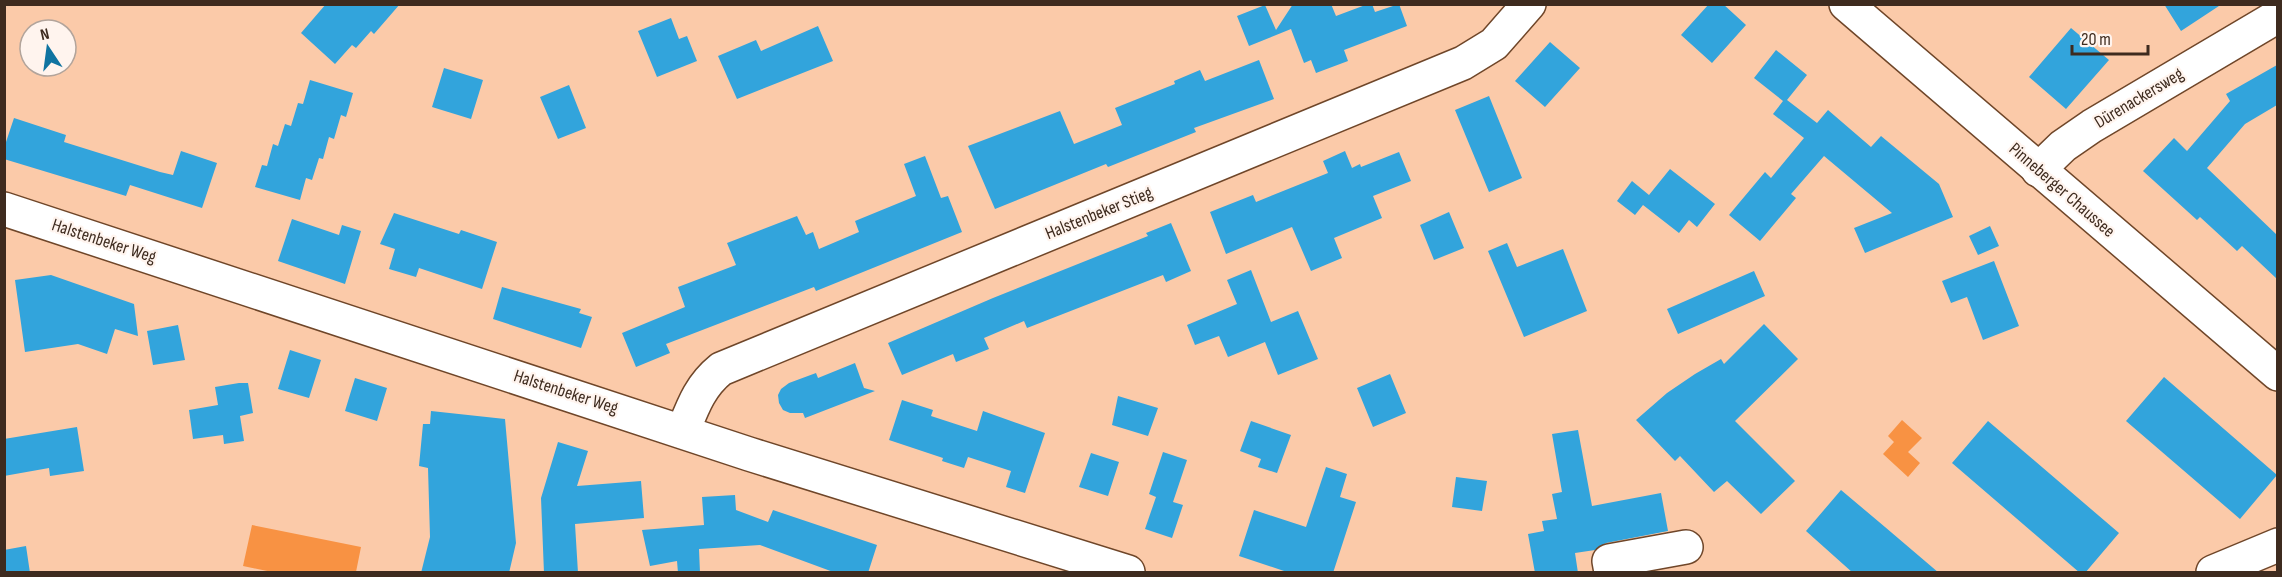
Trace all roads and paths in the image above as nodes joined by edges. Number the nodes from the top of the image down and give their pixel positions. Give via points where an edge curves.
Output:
1 (1529, 4) edge
2 (1846, 4) edge
3 (2277, 16) edge
4 (2038, 170) junction
5 (4, 209) edge
6 (2277, 374) edge
7 (683, 431) junction
8 (2277, 544) edge
9 (1686, 547) dead end
10 (1128, 573) edge
11 (1611, 573) edge
12 (2213, 573) edge

1 - 7 street, Halstenbeker Stieg via 1494,44 1463,63 721,369 697,395
2 - 4 street, Pinneberger Chaussee
3 - 4 street, Dürenackersweg via 2092,126
4 - 6 street, Pinneberger Chaussee
5 - 7 street, Halstenbeker Weg
7 - 10 street, Halstenbeker Weg
8 - 12 street
9 - 11 street via 1609,561

